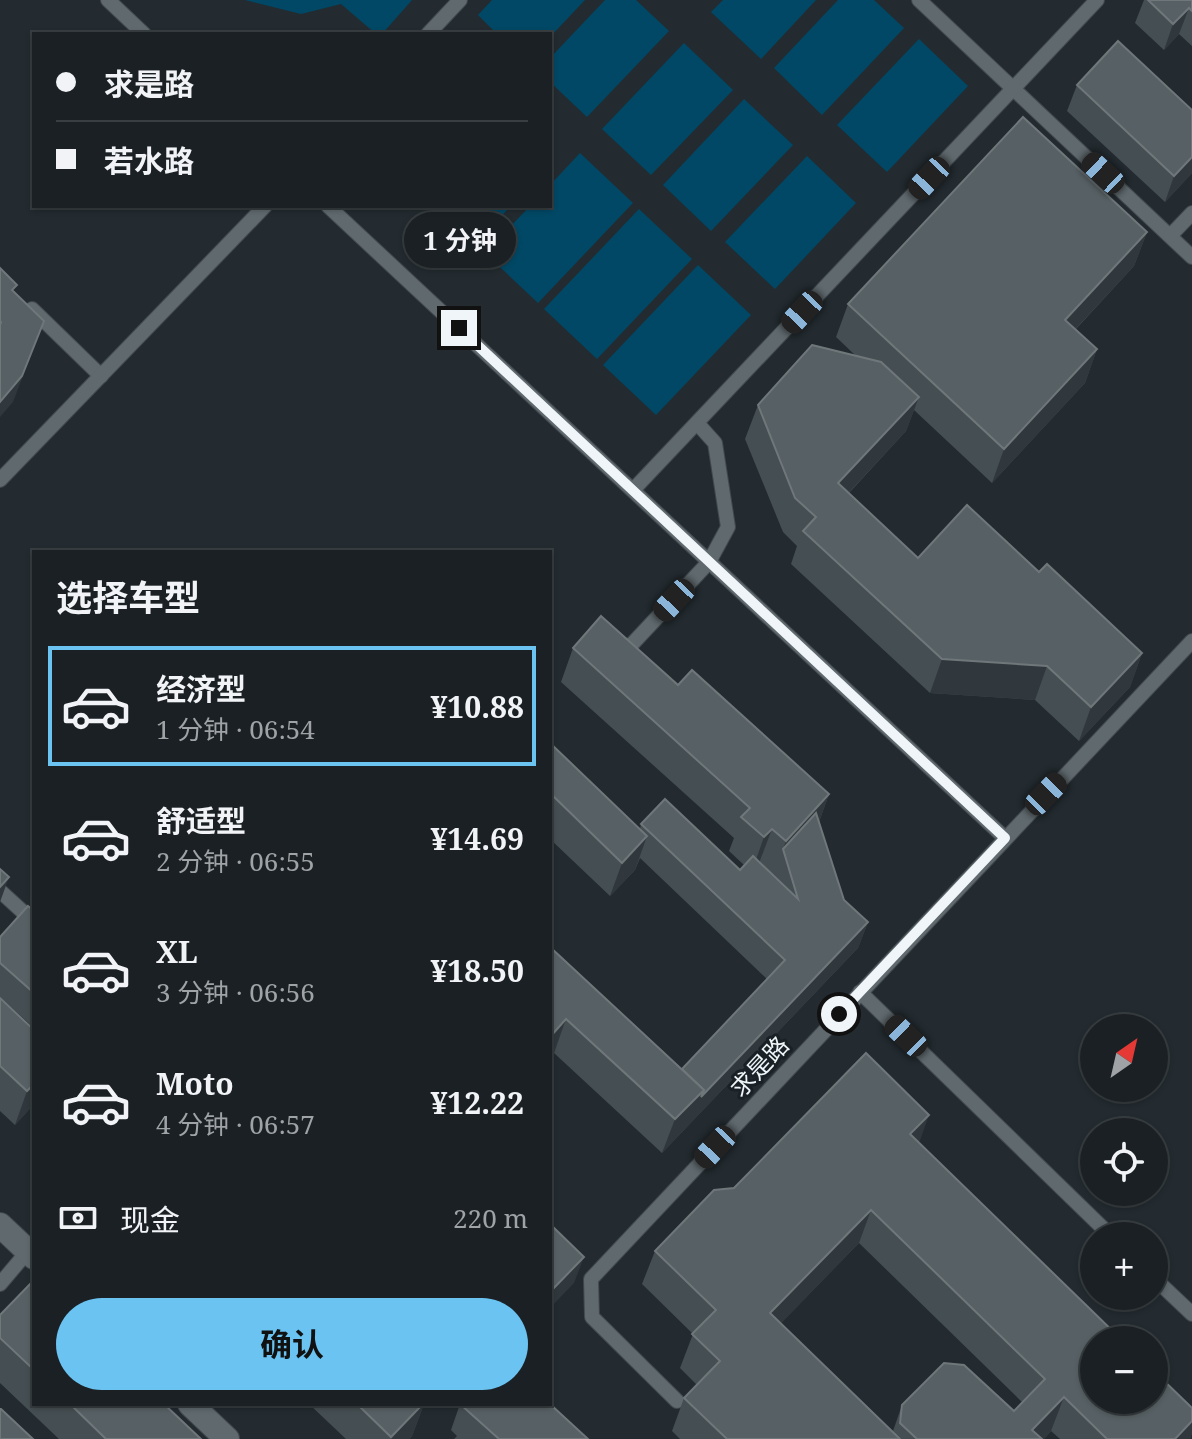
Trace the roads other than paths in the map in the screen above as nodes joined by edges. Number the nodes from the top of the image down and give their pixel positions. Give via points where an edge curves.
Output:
1 (108, 0) edge
2 (460, 0) edge
3 (919, 0) edge
4 (1097, 0) edge
5 (142, 32) edge
6 (430, 32) edge
7 (1014, 89) junction
8 (263, 208) edge
9 (330, 208) edge
10 (1192, 213) edge
11 (1170, 236) junction
12 (1192, 257) edge
13 (22, 300) edge
14 (101, 376) junction
15 (697, 423) junction
16 (0, 480) edge
17 (633, 490) junction
18 (709, 562) junction
19 (1192, 641) edge
20 (620, 657) edge
21 (1005, 838) junction
22 (0, 891) edge
23 (32, 920) edge
24 (860, 992) junction
25 (1097, 1222) edge
26 (0, 1225) edge
27 (31, 1254) edge
28 (0, 1284) edge
29 (1168, 1291) edge
30 (1192, 1314) edge
31 (677, 1401) dead end
32 (192, 1406) edge
33 (227, 1439) edge

1 - 5 lane
2 - 6 lane
3 - 7 lane
4 - 7 lane
7 - 11 lane
7 - 15 lane
8 - 14 lane
9 - 17 lane
10 - 11 lane
11 - 12 lane
13 - 14 lane
14 - 16 lane
15 - 17 lane
15 - 18 lane via 715,443 728,527
17 - 18 lane
18 - 20 lane
18 - 21 lane
19 - 21 lane, 求是路
21 - 24 lane, 求是路
22 - 23 lane
24 - 25 lane
24 - 31 lane, 求是路 via 591,1279 592,1317
26 - 27 street
27 - 28 lane
29 - 30 lane
32 - 33 street

